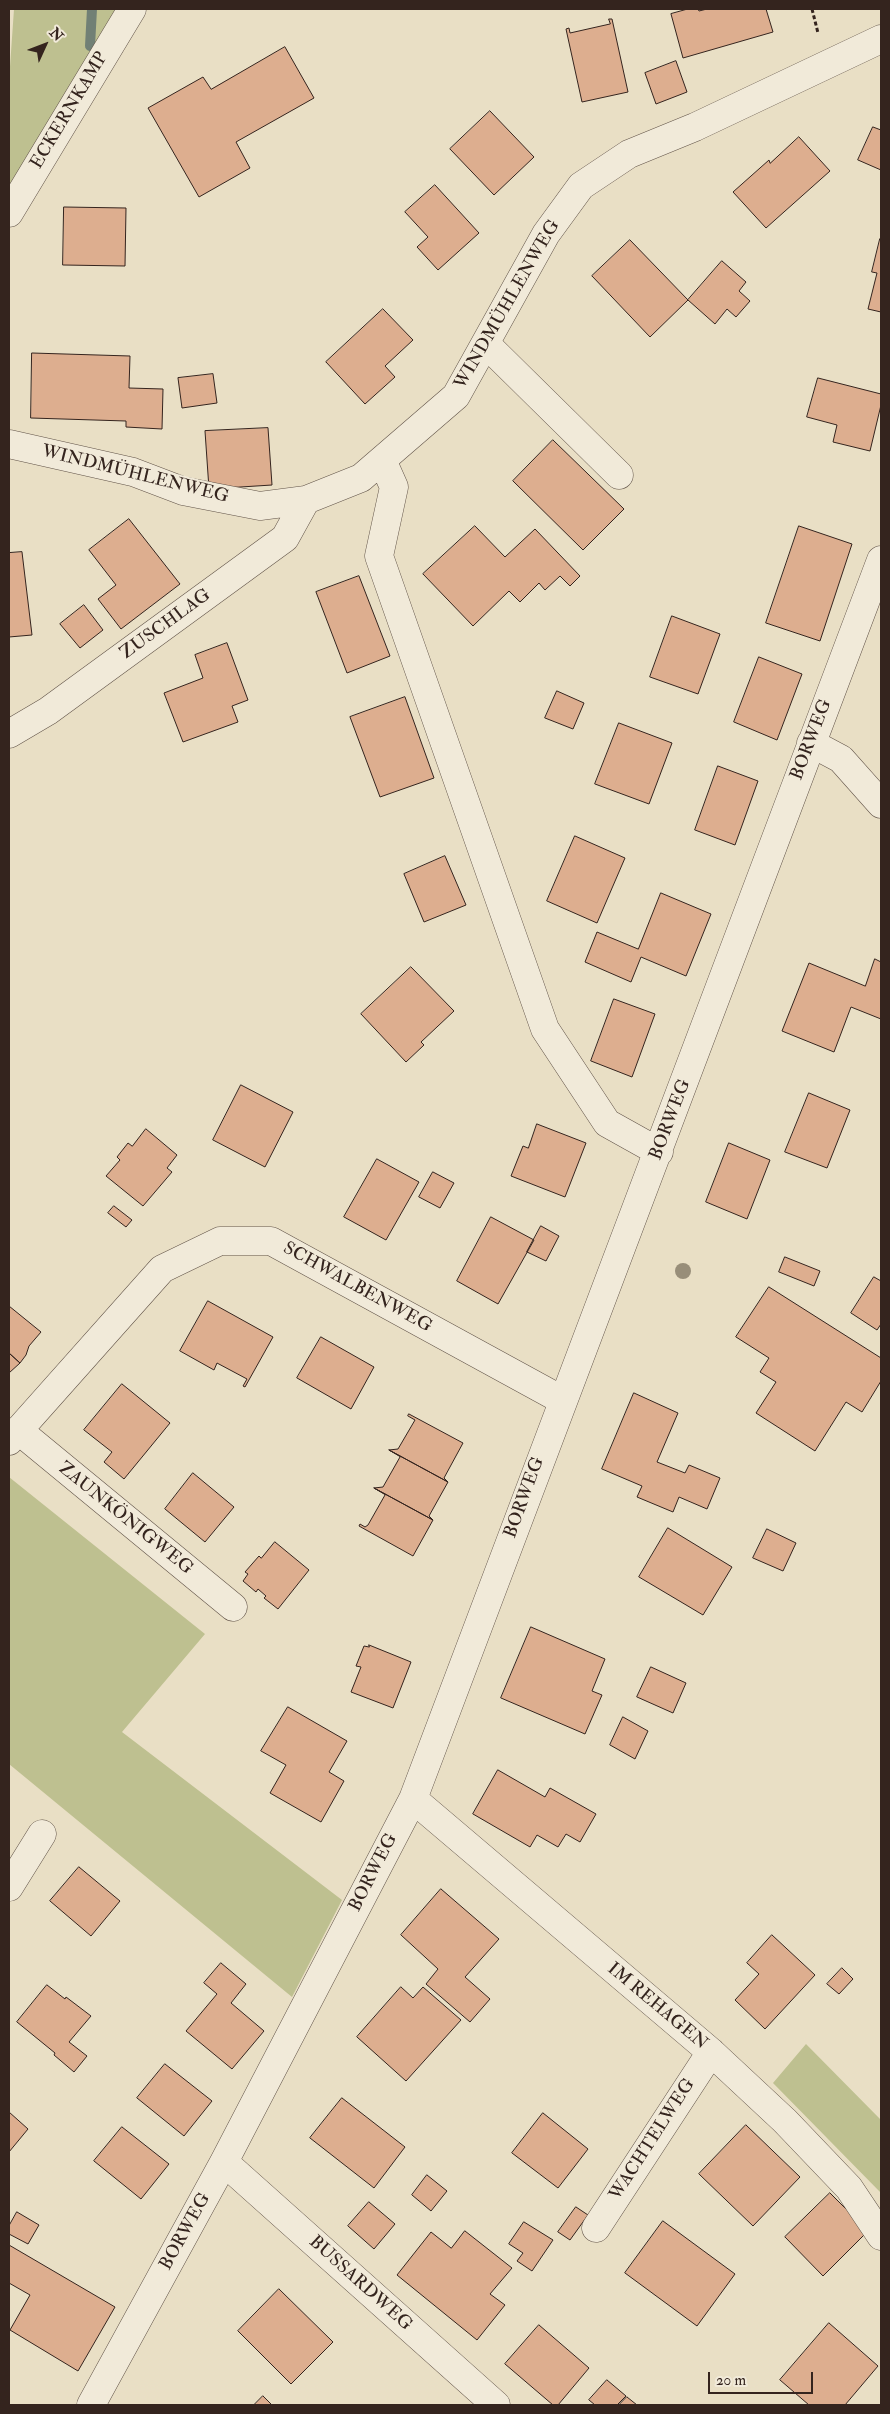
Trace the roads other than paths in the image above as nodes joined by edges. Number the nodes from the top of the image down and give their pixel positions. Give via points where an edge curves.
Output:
1 (132, 9) edge
2 (881, 39) edge
3 (9, 213) edge
4 (486, 344) junction
5 (9, 444) edge
6 (382, 460) junction
7 (619, 474) dead end
8 (306, 500) junction
9 (881, 560) edge
10 (9, 734) edge
11 (811, 743) junction
12 (881, 804) edge
13 (659, 1152) junction
14 (562, 1400) junction
15 (13, 1435) edge
16 (233, 1607) dead end
17 (413, 1799) junction
18 (42, 1834) dead end
19 (9, 1887) edge
20 (710, 2052) junction
21 (224, 2162) junction
22 (596, 2228) dead end
23 (881, 2236) edge
24 (95, 2404) edge
25 (496, 2405) edge

1 - 3 street, ECKERNKAMP
2 - 4 street, WINDMÜHLENWEG via 694,128 629,154 581,186 546,234
4 - 6 street, WINDMÜHLENWEG via 456,396
4 - 7 street
5 - 8 street, WINDMÜHLENWEG via 133,472 183,491 260,506
6 - 8 street, WINDMÜHLENWEG via 361,478
6 - 13 street via 394,487 379,556 545,1029 607,1123
8 - 10 street, ZUSCHLAG via 285,538 48,711
9 - 11 street, BORWEG
11 - 12 street via 841,759
11 - 13 street, BORWEG
13 - 14 street, BORWEG
14 - 15 street, SCHWALBENWEG via 271,1241 220,1241 162,1269
14 - 17 street, BORWEG
15 - 16 street, ZAUNKÖNIGWEG
17 - 20 street, IM REHAGEN
17 - 21 street, BORWEG
18 - 19 street
20 - 22 street, WACHTELWEG
20 - 23 street, IM REHAGEN via 785,2121 849,2188
21 - 24 street, BORWEG
21 - 25 street, BUSSARDWEG

